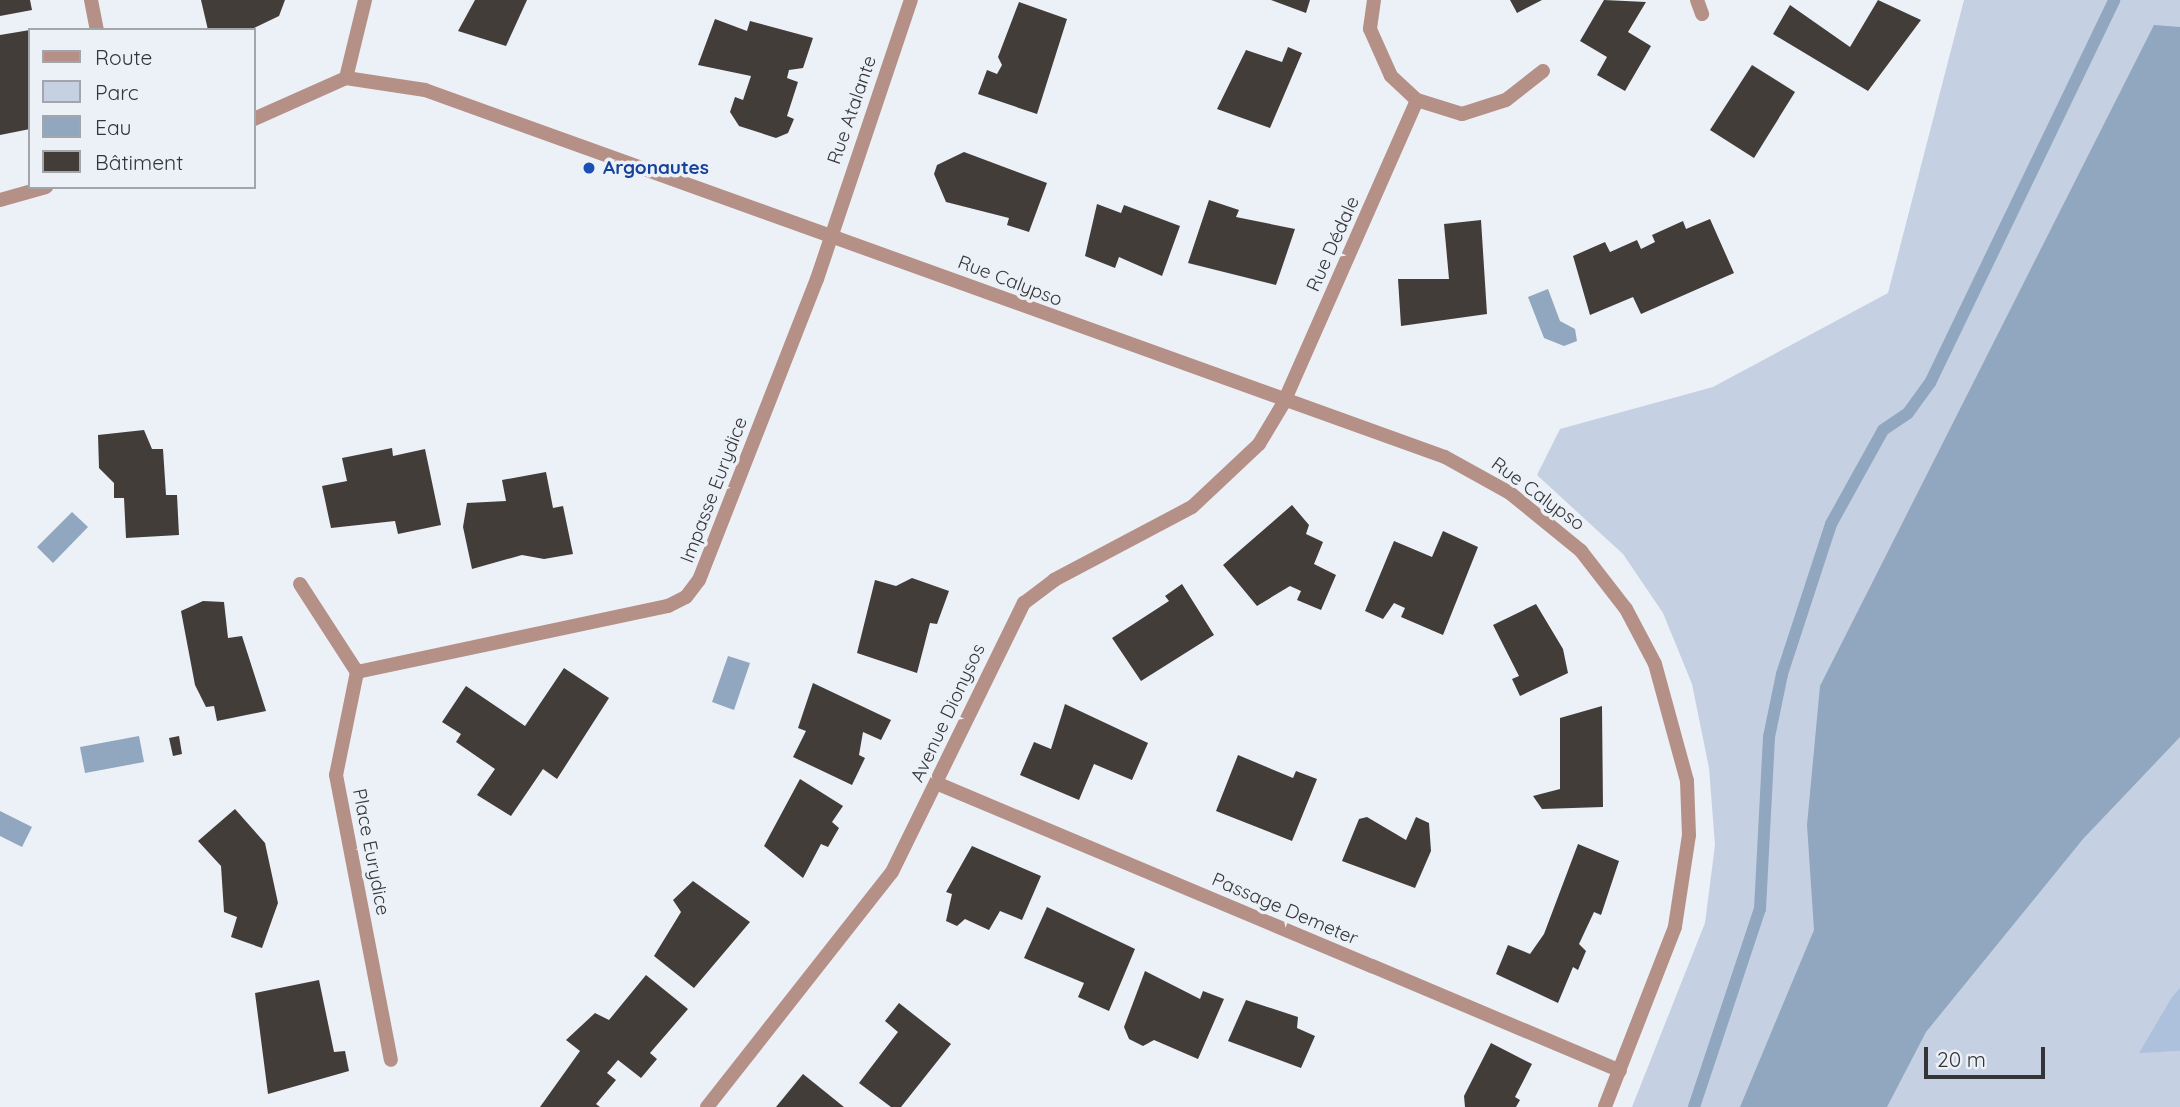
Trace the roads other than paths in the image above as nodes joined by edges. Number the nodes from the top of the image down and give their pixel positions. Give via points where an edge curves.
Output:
1 (91, 0) edge
2 (365, 0) edge
3 (911, 0) edge
4 (1374, 0) edge
5 (97, 28) edge
6 (1543, 71) dead end
7 (346, 78) junction
8 (1417, 100) junction
9 (256, 118) edge
10 (39, 189) edge
11 (0, 200) edge
12 (831, 234) junction
13 (1283, 404) junction
14 (300, 584) dead end
15 (356, 672) junction
16 (936, 783) junction
17 (391, 1059) dead end
18 (1620, 1071) junction
19 (707, 1107) edge
20 (1605, 1107) edge

1 - 5 street
2 - 7 street
3 - 12 street, Rue Atalante
4 - 8 street via 1370,29 1391,76
6 - 8 street via 1506,100 1462,114
7 - 9 street
7 - 12 street, Rue Calypso via 425,90
8 - 13 street, Rue Dédale
10 - 11 street
12 - 13 street, Rue Calypso
12 - 15 street, Impasse Eurydice via 699,580 686,597 668,606
13 - 16 street, Avenue Dionysos via 1242,464 1192,507 1054,580 1024,603
13 - 18 street, Rue Calypso via 1445,457 1510,493 1581,551 1626,609 1655,664 1677,727 1689,835 1675,927
14 - 15 street
15 - 17 street, Place Eurydice via 336,775
16 - 18 street, Passage Demeter
16 - 19 street, Avenue Dionysos via 867,909
18 - 20 street, Rue Calypso

